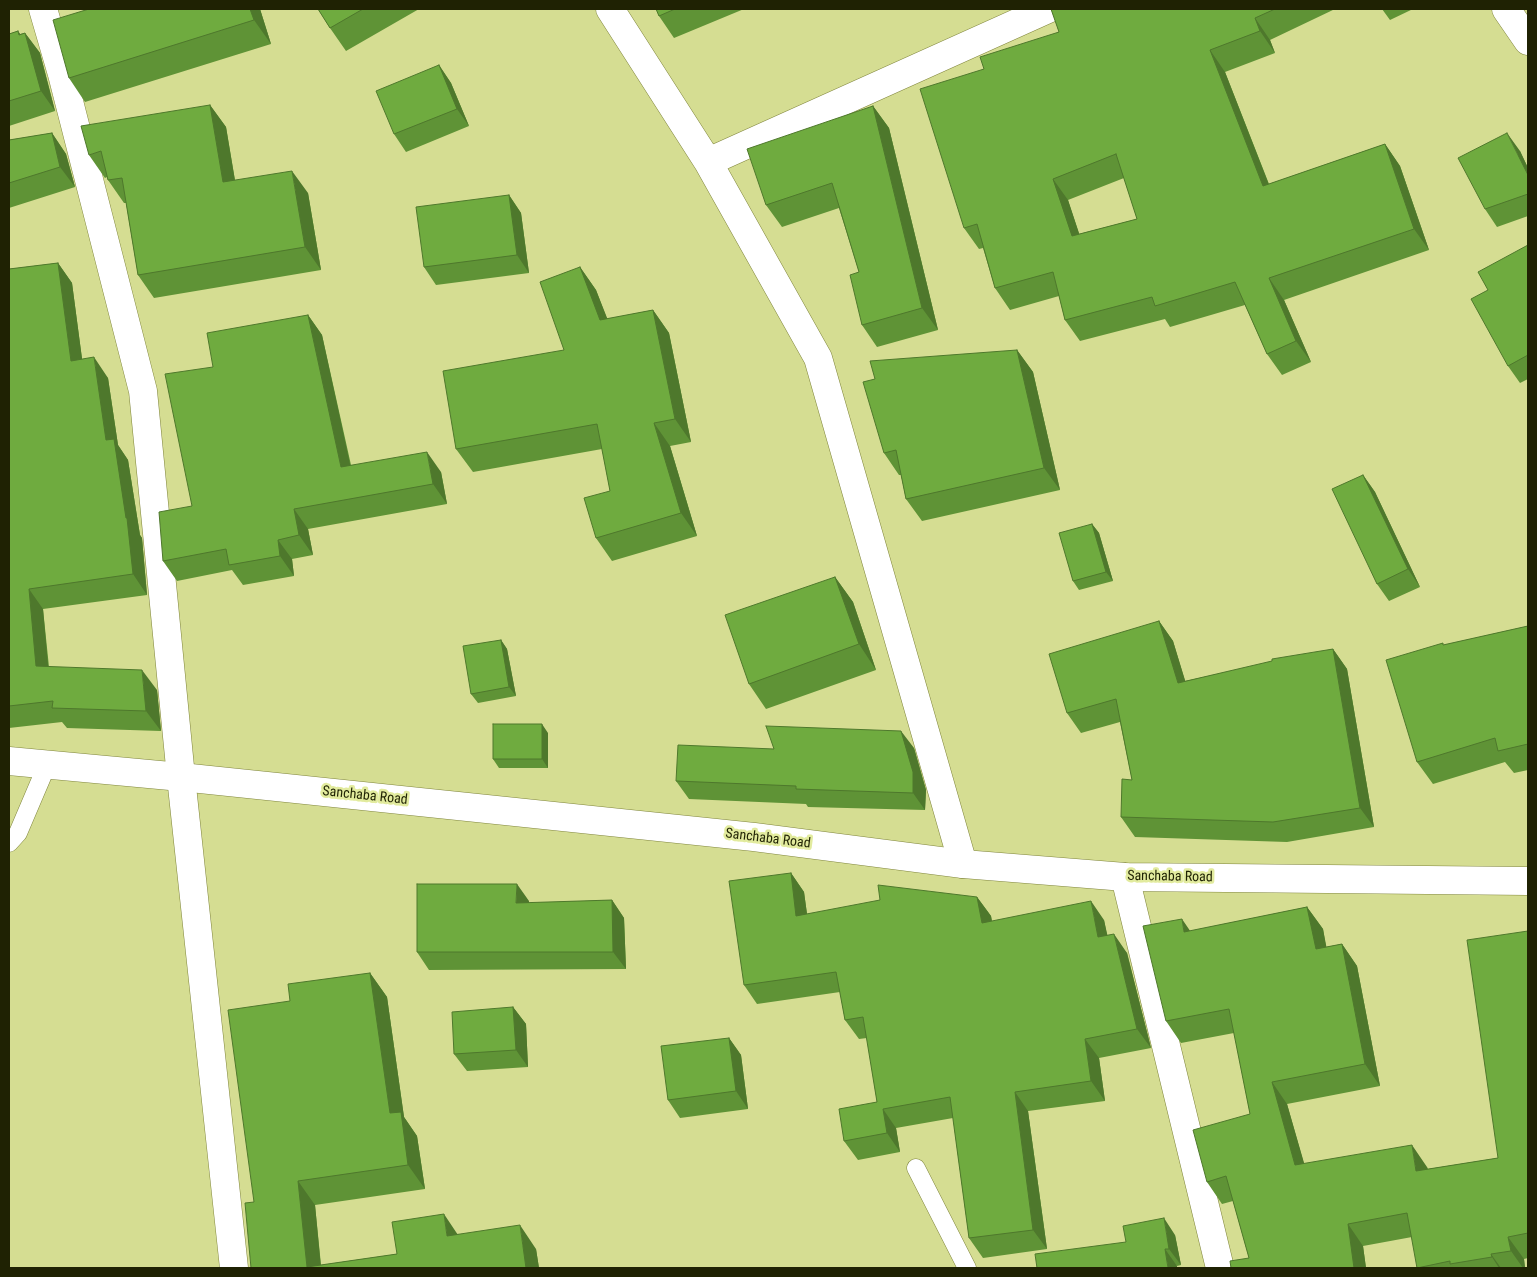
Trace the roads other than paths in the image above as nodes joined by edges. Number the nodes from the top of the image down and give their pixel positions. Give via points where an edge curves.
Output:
1 (43, 9) edge
2 (610, 9) edge
3 (1048, 9) edge
4 (1506, 9) edge
5 (1528, 41) edge
6 (708, 162) junction
7 (9, 761) edge
8 (47, 765) junction
9 (181, 777) junction
10 (9, 843) edge
11 (963, 864) junction
12 (1125, 877) junction
13 (1528, 881) edge
14 (916, 1168) dead end
15 (234, 1268) edge
16 (967, 1268) edge
17 (1220, 1268) edge

1 - 9 street via 143,391
2 - 6 street
3 - 6 street
4 - 5 street
6 - 11 street via 818,358
7 - 8 street, Sanchaba Road
8 - 9 street, Sanchaba Road
8 - 10 lane via 18,832
9 - 11 street, Sanchaba Road via 754,837
9 - 15 street
11 - 12 street, Sanchaba Road
12 - 13 street, Sanchaba Road
12 - 17 street
14 - 16 lane

